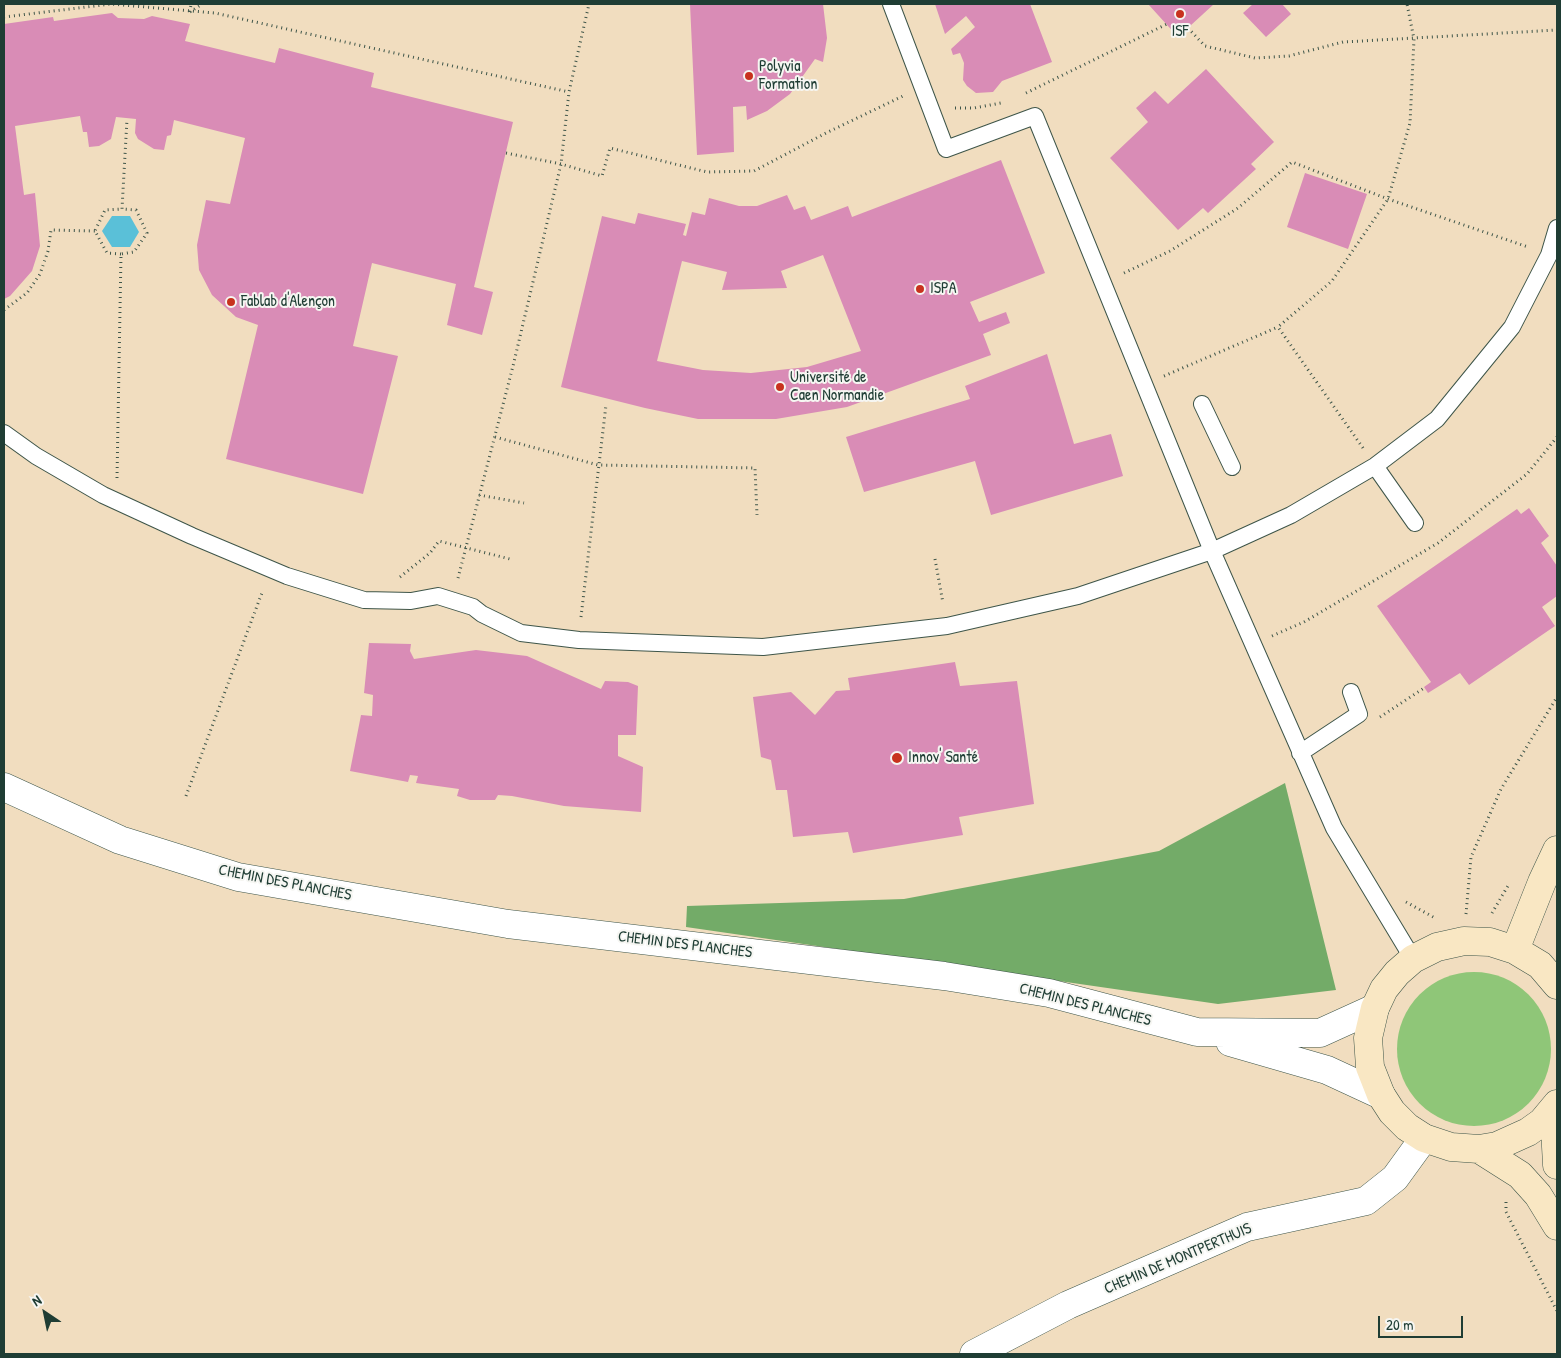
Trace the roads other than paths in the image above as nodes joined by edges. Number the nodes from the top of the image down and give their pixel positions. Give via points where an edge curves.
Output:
1 (891, 4) edge
2 (1557, 228) edge
3 (1202, 404) dead end
4 (4, 433) edge
5 (1375, 466) junction
6 (1232, 467) dead end
7 (1415, 523) dead end
8 (1212, 551) junction
9 (1351, 692) dead end
10 (1300, 753) junction
11 (4, 787) edge
12 (1557, 850) edge
13 (1515, 950) junction
14 (1413, 959) junction
15 (1557, 985) edge
16 (1375, 1008) junction
17 (1198, 1032) junction
18 (1381, 1095) junction
19 (1556, 1106) edge
20 (1424, 1138) junction
21 (1479, 1149) junction
22 (1557, 1165) edge
23 (1557, 1226) edge
24 (974, 1354) edge

1 - 8 lane via 946,149 1035,116
2 - 5 lane via 1549,255 1512,327 1437,419
3 - 6 lane
4 - 8 lane via 36,456 103,495 272,570 364,600 411,601 438,596 473,607 521,633 579,640 763,647 947,626 1078,596
5 - 7 lane
5 - 8 lane via 1291,515
8 - 10 lane
9 - 10 lane via 1359,714
10 - 14 lane via 1334,828
11 - 17 street, CHEMIN DES PLANCHES via 120,840 238,877 508,924 963,979 1049,993
12 - 13 main road
13 - 14 main road via 1490,942 1464,941 1437,947
13 - 15 main road via 1540,966
14 - 16 main road via 1397,973
16 - 17 street, CHEMIN DES PLANCHES via 1320,1033
16 - 18 main road via 1368,1038 1370,1067
17 - 18 street via 1327,1070
18 - 20 main road via 1397,1117
19 - 21 main road via 1528,1132 1496,1146
19 - 22 main road
20 - 21 main road via 1451,1147
20 - 24 street, CHEMIN DE MONTPERTHUIS via 1394,1178 1366,1201 1247,1227 1068,1305
21 - 23 main road via 1520,1175 1538,1195

